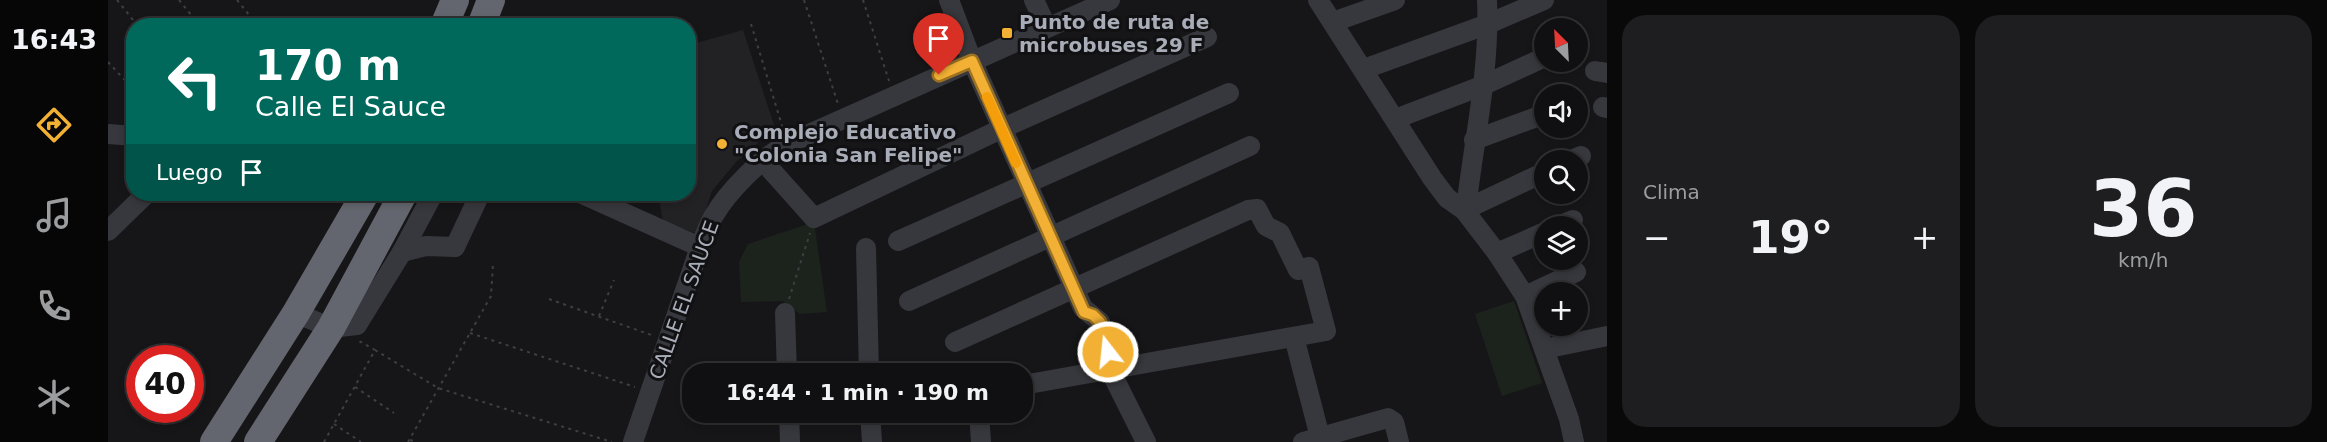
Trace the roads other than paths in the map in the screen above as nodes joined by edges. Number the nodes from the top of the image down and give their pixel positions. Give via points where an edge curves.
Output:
1 (455, 0) edge
2 (492, 0) edge
3 (950, 0) edge
4 (1034, 0) edge
5 (1318, 0) edge
6 (1395, 0) edge
7 (1487, 0) edge
8 (1544, 0) edge
9 (1103, 1) edge
10 (447, 18) edge
11 (484, 18) edge
12 (1333, 22) junction
13 (1488, 24) junction
14 (1047, 28) junction
15 (1207, 37) dead end
16 (972, 61) junction
17 (1534, 62) edge
18 (1364, 69) junction
19 (1484, 85) junction
20 (1229, 93) dead end
21 (1395, 118) junction
22 (1534, 118) edge
23 (1001, 129) junction
24 (108, 134) edge
25 (126, 135) edge
26 (1474, 140) junction
27 (1250, 146) dead end
28 (763, 160) junction
29 (1534, 177) edge
30 (1470, 180) junction
31 (1025, 184) junction
32 (1440, 188) junction
33 (139, 201) edge
34 (361, 201) edge
35 (477, 201) edge
36 (598, 201) edge
37 (413, 203) edge
38 (1464, 210) junction
39 (108, 231) edge
40 (1050, 236) junction
41 (1534, 237) edge
42 (898, 241) dead end
43 (455, 247) junction
44 (700, 247) junction
45 (866, 248) dead end
46 (402, 252) junction
47 (1497, 253) junction
48 (1576, 272) dead end
49 (313, 282) junction
50 (1074, 289) junction
51 (1525, 296) junction
52 (348, 297) junction
53 (909, 301) dead end
54 (296, 313) junction
55 (785, 313) road end
56 (341, 332) junction
57 (1607, 336) edge
58 (1294, 337) junction
59 (280, 338) junction
60 (955, 342) dead end
61 (1544, 350) junction
62 (315, 355) junction
63 (787, 363) edge
64 (869, 363) edge
65 (1112, 368) junction
66 (1033, 383) edge
67 (789, 423) edge
68 (871, 423) edge
69 (980, 423) edge
70 (1311, 439) edge
71 (214, 442) edge
72 (258, 442) edge
73 (633, 442) edge
74 (790, 442) edge
75 (872, 442) edge
76 (981, 442) edge
77 (1146, 442) edge
78 (1399, 442) edge
79 (1574, 442) edge

1 - 10 highway
2 - 11 highway
3 - 16 street
4 - 14 street
5 - 12 street
6 - 12 street
7 - 13 street
8 - 13 street
9 - 14 street, CALLE EL SAUCE
12 - 18 street
13 - 18 street
13 - 19 street
14 - 16 street, CALLE EL SAUCE
15 - 23 street
16 - 23 street
16 - 28 street, CALLE EL SAUCE via 787,144
17 - 19 street
18 - 21 street
19 - 21 street
19 - 26 street
20 - 31 street
21 - 32 street
22 - 26 street
23 - 28 street via 814,218
23 - 31 street
24 - 25 street
26 - 30 street
27 - 40 street
28 - 44 street, CALLE EL SAUCE via 713,216
29 - 38 street
30 - 32 street
30 - 38 street
31 - 40 street
31 - 42 street
32 - 38 street
33 - 39 street
34 - 49 highway
35 - 43 street
36 - 44 street
37 - 43 street via 437,238
37 - 46 street
37 - 52 highway
38 - 47 street
40 - 50 street
40 - 53 street
41 - 47 street
43 - 46 street via 426,246
44 - 73 street, CALLE EL SAUCE
45 - 64 street
46 - 56 street via 357,325
47 - 51 street
48 - 51 street
49 - 52 highway via 321,297 328,301
49 - 54 highway
50 - 58 street via 1257,209 1266,226 1280,233 1298,270 1309,267 1326,331
50 - 60 street
50 - 65 street via 1084,312 1100,322
51 - 61 street
52 - 56 highway
54 - 56 street
54 - 59 highway
55 - 63 street
56 - 62 highway
57 - 61 street
58 - 65 street
58 - 70 street
59 - 62 highway via 299,337
59 - 71 highway
61 - 79 street
62 - 72 highway
65 - 66 street
65 - 77 street
67 - 74 street
68 - 75 street
69 - 76 street
70 - 78 street via 1388,418 1394,422

